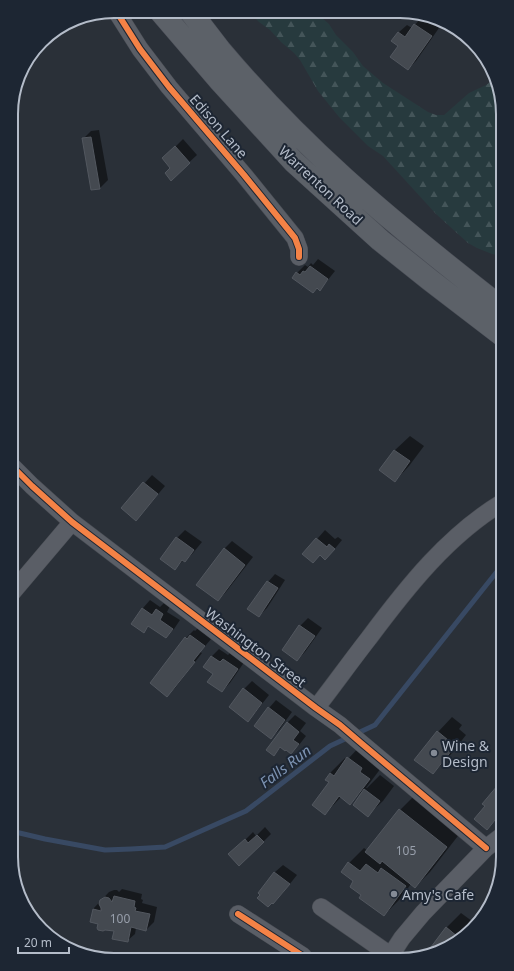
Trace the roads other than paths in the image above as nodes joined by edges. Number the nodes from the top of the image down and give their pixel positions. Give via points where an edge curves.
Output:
1 (120, 18) edge
2 (166, 18) edge
3 (195, 18) edge
4 (299, 258) dead end
5 (496, 303) edge
6 (496, 331) edge
7 (18, 472) edge
8 (496, 507) edge
9 (72, 522) junction
10 (18, 586) edge
11 (316, 708) junction
12 (496, 840) edge
13 (486, 848) junction
14 (321, 907) dead end
15 (238, 914) dead end
16 (298, 953) edge
17 (388, 953) edge
18 (392, 953) edge

1 - 4 street, Edison Lane via 169,87 295,238
2 - 6 main road, Warrenton Road via 294,162 380,240
3 - 5 main road, Warrenton Road via 270,105 344,178
7 - 9 street, Washington Street
8 - 11 street via 465,529 436,556 396,602
9 - 10 street
9 - 11 street, Washington Street
11 - 13 street, Washington Street via 340,725
12 - 13 street
13 - 18 street via 423,913
14 - 17 street
15 - 16 street

